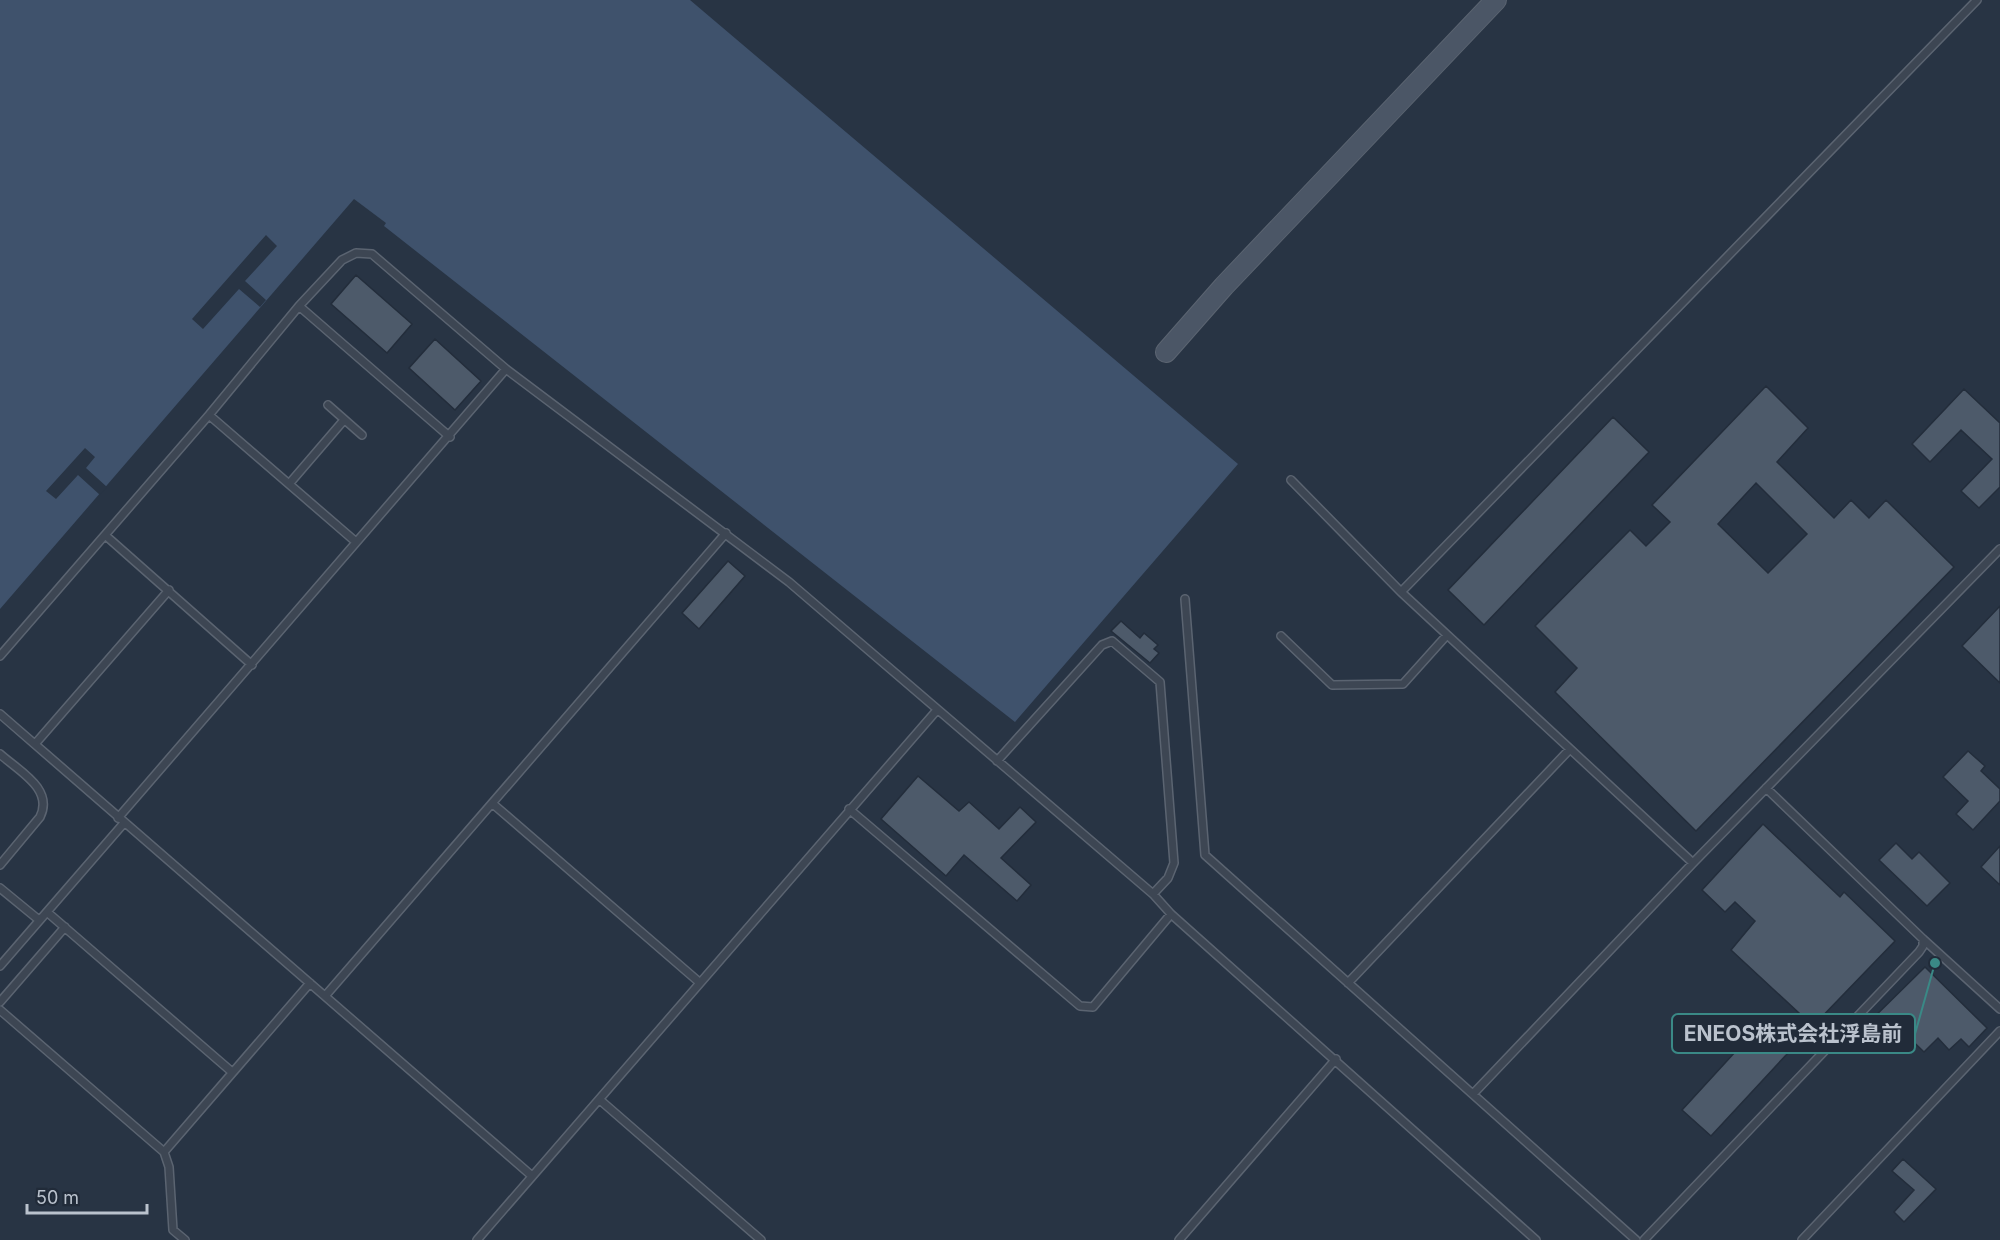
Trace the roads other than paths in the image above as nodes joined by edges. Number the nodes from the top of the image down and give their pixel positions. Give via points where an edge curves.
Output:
1 (1496, 0) edge
2 (1977, 0) edge
3 (299, 306) junction
4 (1166, 352) dead end
5 (506, 369) junction
6 (328, 405) dead end
7 (209, 415) junction
8 (344, 420) junction
9 (362, 435) dead end
10 (450, 437) junction
11 (1291, 480) dead end
12 (289, 484) junction
13 (726, 533) junction
14 (105, 535) junction
15 (356, 542) junction
16 (2000, 549) edge
17 (169, 591) junction
18 (1401, 592) junction
19 (1185, 599) dead end
20 (1447, 635) junction
21 (1281, 636) dead end
22 (0, 656) edge
23 (252, 665) junction
24 (937, 710) junction
25 (0, 714) edge
26 (36, 744) junction
27 (1570, 749) junction
28 (0, 753) edge
29 (997, 761) junction
30 (1766, 788) junction
31 (493, 804) junction
32 (849, 809) junction
33 (121, 820) junction
34 (1693, 862) junction
35 (0, 865) edge
36 (0, 888) edge
37 (1153, 894) junction
38 (47, 912) junction
39 (1172, 914) junction
40 (39, 920) junction
41 (65, 927) junction
42 (1923, 939) junction
43 (0, 966) edge
44 (310, 982) junction
45 (699, 982) junction
46 (1348, 982) junction
47 (326, 995) junction
48 (0, 1002) edge
49 (2000, 1009) edge
50 (0, 1010) edge
51 (2000, 1031) edge
52 (1336, 1059) junction
53 (232, 1072) junction
54 (1473, 1094) junction
55 (600, 1100) junction
56 (164, 1152) junction
57 (532, 1176) junction
58 (185, 1240) edge
59 (477, 1240) edge
60 (761, 1240) edge
61 (1179, 1240) edge
62 (1536, 1240) edge
63 (1636, 1240) edge
64 (1644, 1240) edge
65 (1802, 1240) edge

1 - 4 street
2 - 18 lane
3 - 5 lane via 342,260 356,253 372,254
3 - 7 lane
3 - 10 lane
5 - 10 lane
5 - 13 lane
6 - 8 lane
7 - 12 lane
7 - 14 lane
8 - 9 lane
8 - 12 lane
10 - 15 lane
11 - 18 lane
12 - 15 lane
13 - 24 lane
13 - 31 lane
14 - 17 lane
14 - 22 lane
15 - 23 lane
16 - 30 lane
17 - 23 lane
17 - 26 lane
18 - 20 lane
19 - 46 lane via 1204,855
20 - 21 lane via 1403,684 1332,685
20 - 27 lane
23 - 33 lane
24 - 29 lane
24 - 32 lane
25 - 26 lane
26 - 33 lane
27 - 34 lane
27 - 46 lane
28 - 35 lane via 41,790 44,809
29 - 37 lane
29 - 37 lane via 1102,645 1112,641 1160,682 1174,863 1168,878
30 - 34 lane
30 - 42 lane
31 - 45 lane
31 - 47 lane
32 - 39 lane via 1080,1006 1094,1007
32 - 45 lane
33 - 38 lane
33 - 44 lane
34 - 54 lane
36 - 40 lane
37 - 39 lane
38 - 40 lane
38 - 41 lane
39 - 52 lane
40 - 43 lane
41 - 48 lane
41 - 53 lane
42 - 49 lane
42 - 64 lane via 1919,952
44 - 47 lane
44 - 53 lane
45 - 55 lane
46 - 54 lane
47 - 57 lane
50 - 56 lane
51 - 65 lane
52 - 61 lane
52 - 62 lane
53 - 56 lane
54 - 63 lane
55 - 57 lane
55 - 60 lane
56 - 58 lane via 169,1167 173,1230
57 - 59 lane

